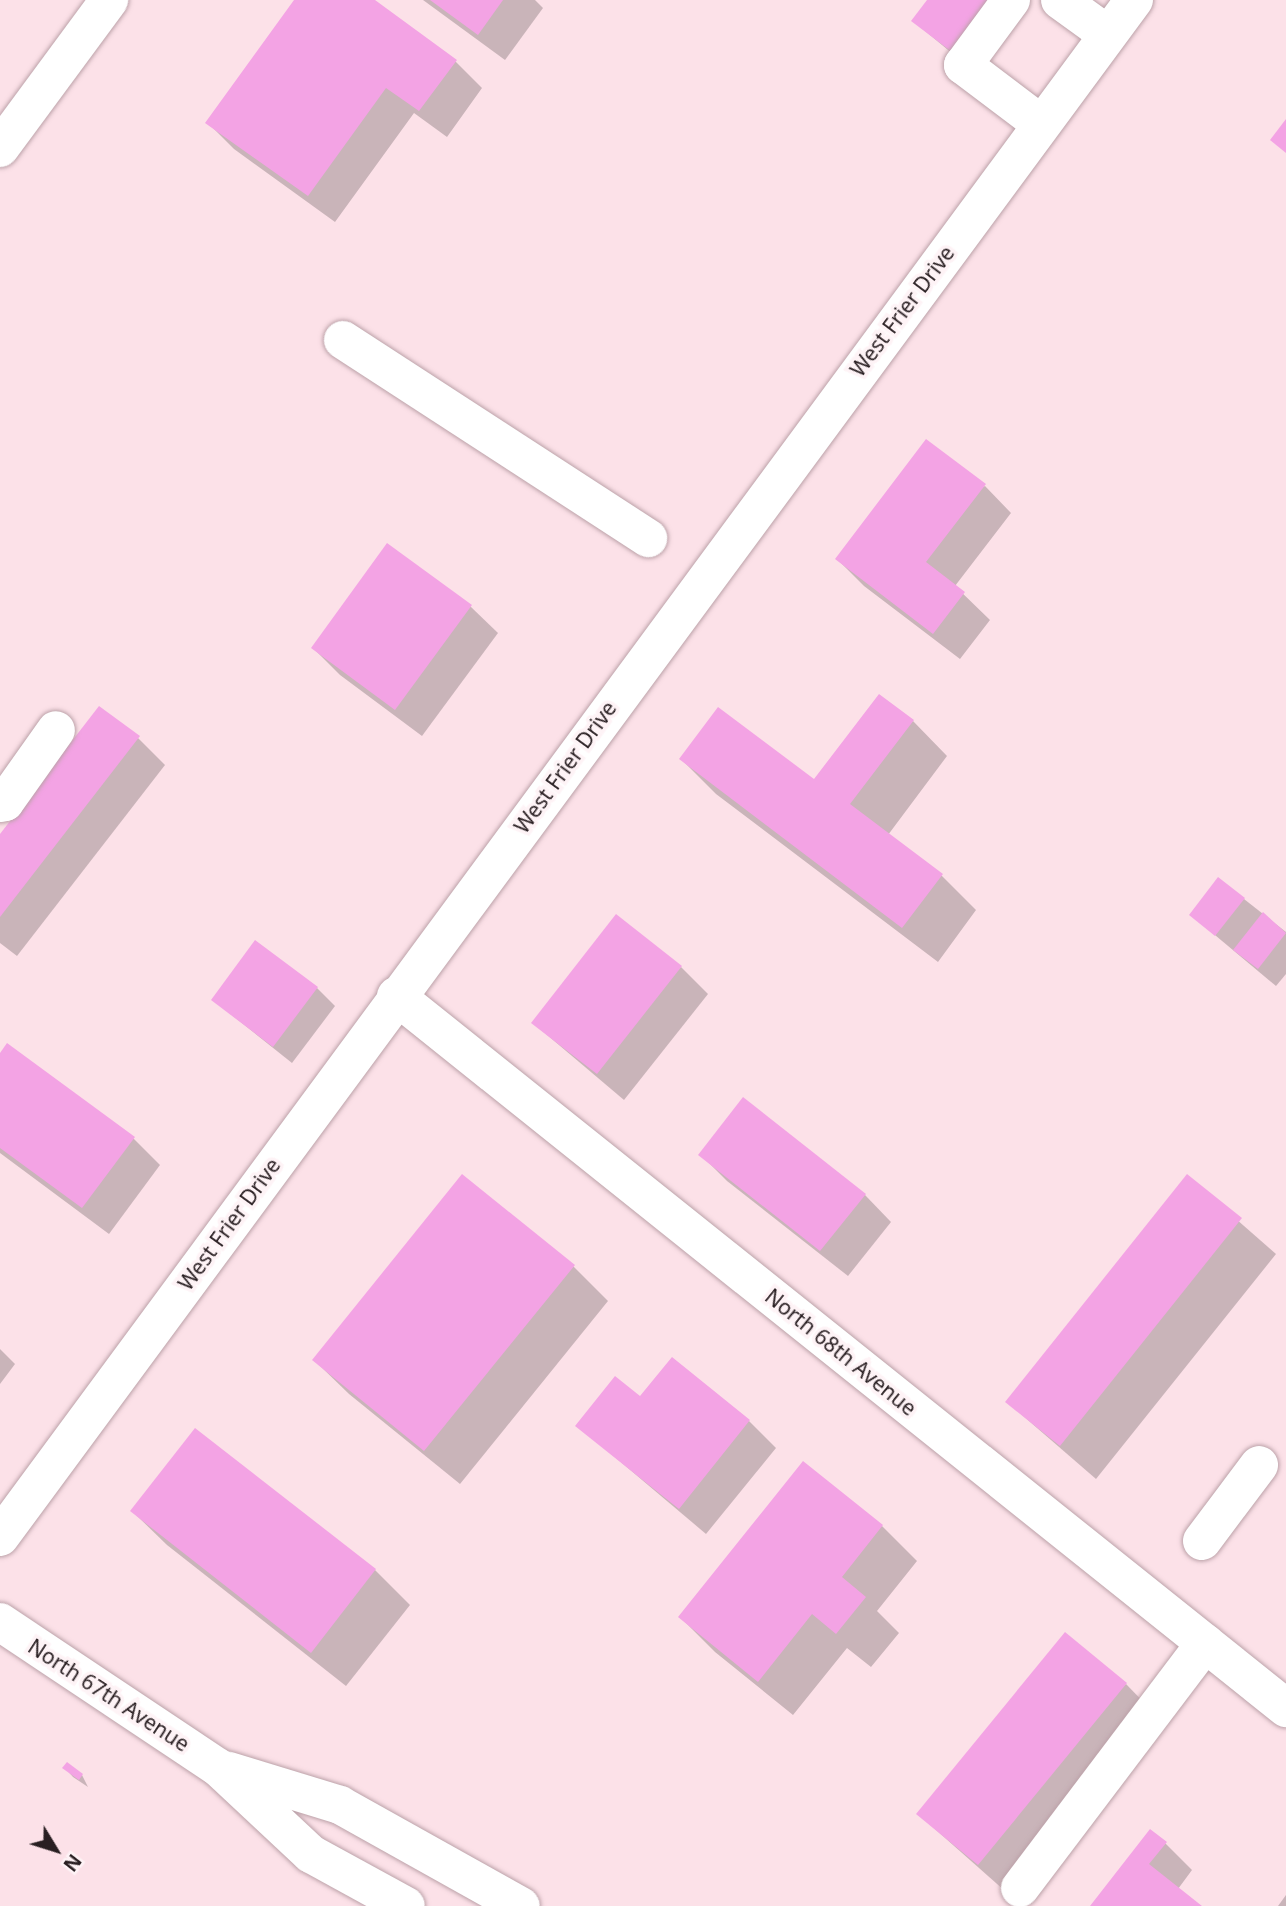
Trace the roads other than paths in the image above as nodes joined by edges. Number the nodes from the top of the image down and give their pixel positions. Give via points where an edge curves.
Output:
1 (109, 0) edge
2 (1011, 0) edge
3 (1060, 0) edge
4 (1133, 0) edge
5 (1107, 34) junction
6 (1041, 124) junction
7 (0, 148) edge
8 (343, 340) dead end
9 (648, 538) dead end
10 (57, 730) dead end
11 (0, 803) edge
12 (396, 996) junction
13 (1259, 1465) dead end
14 (0, 1536) edge
15 (1202, 1541) dead end
16 (0, 1622) edge
17 (1205, 1643) junction
18 (1286, 1708) edge
19 (219, 1768) junction
20 (1020, 1888) dead end
21 (406, 1906) edge
22 (521, 1906) edge

1 - 7 street
2 - 6 street via 963,65
3 - 5 street
4 - 5 street, West Frier Drive
5 - 6 street, West Frier Drive
6 - 12 street, West Frier Drive
8 - 9 street
10 - 11 street
12 - 14 street, West Frier Drive
12 - 17 street, North 68th Avenue
13 - 15 street
16 - 19 street, North 67th Avenue
17 - 18 street, North 68th Avenue
17 - 20 street
19 - 21 street, North 67th Avenue via 311,1854
19 - 22 street, North 67th Avenue via 340,1805

